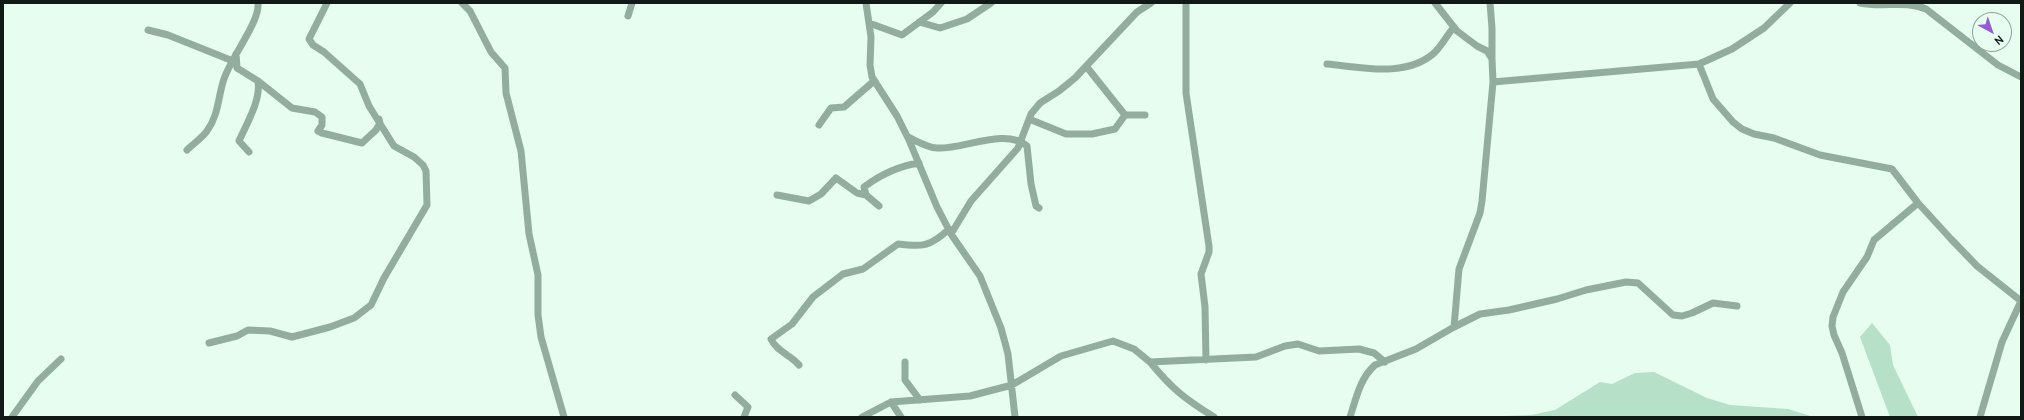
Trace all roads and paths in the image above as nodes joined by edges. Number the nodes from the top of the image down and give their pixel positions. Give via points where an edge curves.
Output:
1 (258, 3) edge
2 (327, 3) edge
3 (462, 3) edge
4 (632, 3) edge
5 (866, 3) edge
6 (941, 3) edge
7 (991, 3) edge
8 (1151, 3) edge
9 (1186, 3) edge
10 (1434, 3) edge
11 (1490, 3) edge
12 (1790, 3) edge
13 (1860, 3) edge
14 (628, 16) dead end
15 (919, 22) junction
16 (869, 23) junction
17 (1454, 27) junction
18 (148, 30) dead end
19 (234, 58) junction
20 (1492, 59) junction
21 (1327, 64) dead end
22 (1699, 64) junction
23 (1086, 66) junction
24 (2021, 77) edge
25 (258, 81) junction
26 (874, 81) junction
27 (1493, 82) junction
28 (1145, 114) dead end
29 (1125, 115) junction
30 (1029, 118) junction
31 (379, 119) junction
32 (819, 124) dead end
33 (376, 130) junction
34 (386, 132) junction
35 (908, 137) junction
36 (1021, 141) junction
37 (187, 150) dead end
38 (248, 152) dead end
39 (919, 163) junction
40 (777, 195) dead end
41 (866, 195) junction
42 (1918, 202) junction
43 (879, 206) dead end
44 (1040, 208) dead end
45 (950, 232) junction
46 (2021, 301) edge
47 (1737, 306) dead end
48 (1454, 326) junction
49 (209, 343) dead end
50 (62, 359) dead end
51 (1206, 360) junction
52 (905, 362) dead end
53 (1150, 362) junction
54 (1385, 362) junction
55 (799, 365) dead end
56 (1012, 385) junction
57 (736, 395) dead end
58 (920, 400) junction
59 (891, 402) junction
60 (12, 417) edge
61 (564, 417) edge
62 (744, 417) edge
63 (862, 417) edge
64 (901, 417) edge
65 (1015, 417) edge
66 (1214, 417) edge
67 (1350, 417) edge
68 (1862, 417) edge
69 (1980, 417) edge

1 - 19 street via 256,18
2 - 31 street via 309,39 360,84 369,106
3 - 61 street via 470,12 491,52 505,68 506,93 521,152 529,234 538,276 541,337
4 - 14 street
5 - 16 street
6 - 15 street
7 - 15 street via 967,19 940,28
8 - 23 street via 1137,12
9 - 51 street via 1186,93 1209,246 1200,274 1205,307
10 - 17 street
11 - 20 street
12 - 22 street via 1764,28 1739,45
13 - 24 street via 1882,6 1917,5 1926,9 1998,65
15 - 16 street via 902,35
16 - 26 street via 871,72
17 - 20 street via 1487,51
17 - 21 street via 1433,54 1410,65 1382,70
18 - 19 street
19 - 25 street via 237,68
19 - 37 street via 223,81 214,119 207,132
20 - 27 street
22 - 27 street
22 - 42 street via 1713,99 1742,129 1820,155 1892,169
23 - 29 street
23 - 30 street via 1059,91 1040,103
25 - 33 street via 292,108 315,112 322,117 322,125 318,131 322,133 362,143
25 - 38 street via 258,97 239,141
26 - 32 street via 844,107 831,108
26 - 35 street
27 - 48 street via 1481,207 1459,268
28 - 29 street
29 - 30 street via 1115,129 1092,134 1066,134
30 - 36 street
31 - 33 street via 380,123
31 - 34 street
33 - 34 street
34 - 49 street via 394,146 423,165 426,171 427,205 371,305 354,318 292,337 270,331 248,330 237,336
35 - 36 street via 936,148 1005,138
35 - 39 street
36 - 44 street via 1027,146 1031,184 1036,206
36 - 45 street via 1013,156 971,201
39 - 41 street via 904,165 879,176 864,187
39 - 45 street
40 - 41 street via 809,201 821,194 836,178 857,193
41 - 43 street
42 - 46 street via 1977,266
42 - 68 street via 1874,240 1867,257 1843,292 1833,317 1834,335
45 - 55 street via 928,245 898,244 863,269 843,274 813,297 792,324 771,339 773,345
45 - 56 street via 980,276 1001,328
46 - 69 street via 2002,342
47 - 48 street via 1713,303 1692,313 1673,315 1638,283 1626,282 1509,310 1480,314
48 - 54 street via 1416,349
50 - 60 street via 38,381
51 - 53 street
51 - 54 street via 1256,357 1298,344 1319,351 1359,349 1374,353
52 - 58 street via 904,380
53 - 56 street via 1134,349 1113,341 1061,356
53 - 66 street via 1167,384
54 - 67 street via 1375,365 1364,377
56 - 58 street via 970,396
56 - 65 street
57 - 62 street via 748,406
58 - 59 street
59 - 63 street
59 - 64 street

